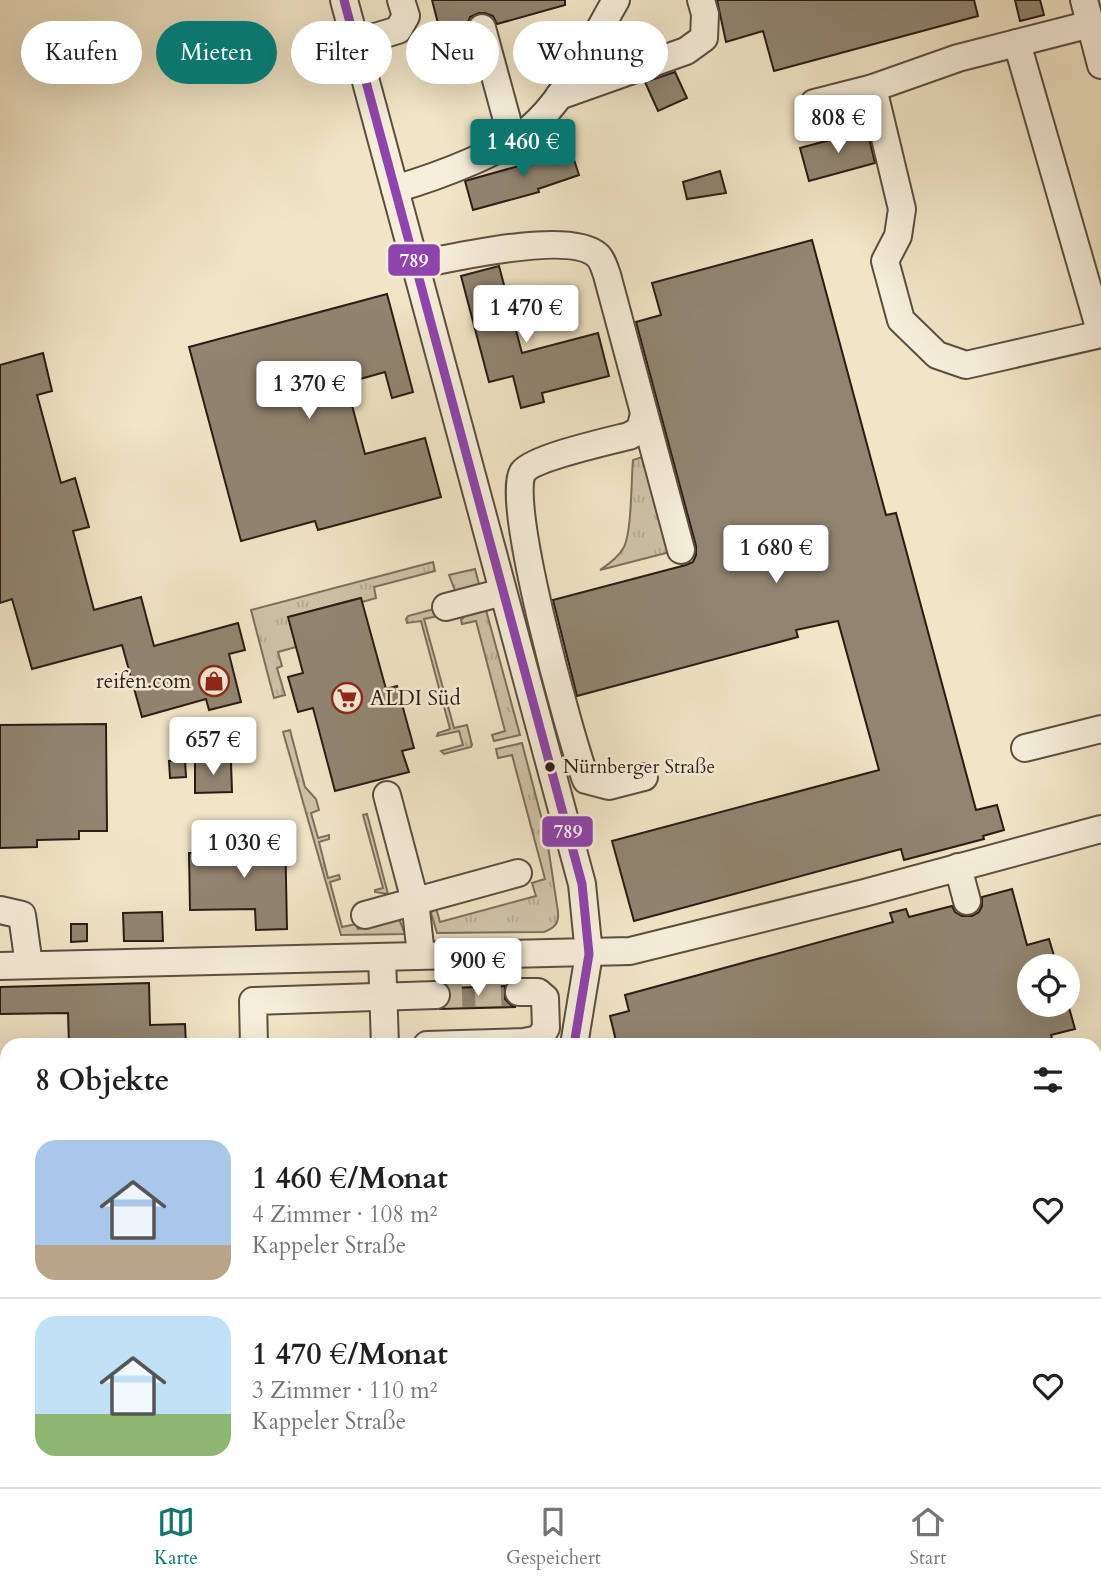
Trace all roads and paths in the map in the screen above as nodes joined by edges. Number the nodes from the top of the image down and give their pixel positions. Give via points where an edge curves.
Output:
1 (344, 0) edge
2 (401, 0) edge
3 (616, 0) edge
4 (701, 0) edge
5 (1087, 12) edge
6 (349, 21) edge
7 (392, 32) edge
8 (1017, 43) junction
9 (1101, 65) edge
10 (366, 84) edge
11 (497, 84) edge
12 (873, 88) junction
13 (559, 96) junction
14 (814, 103) dead end
15 (509, 145) junction
16 (395, 189) junction
17 (416, 265) junction
18 (1099, 322) edge
19 (644, 414) junction
20 (681, 550) dead end
21 (503, 592) junction
22 (446, 607) dead end
23 (1101, 729) edge
24 (1026, 748) dead end
25 (644, 777) dead end
26 (387, 795) dead end
27 (1101, 829) edge
28 (958, 867) junction
29 (518, 873) dead end
30 (415, 901) junction
31 (967, 901) dead end
32 (0, 911) edge
33 (365, 915) dead end
34 (589, 954) junction
35 (421, 955) junction
36 (382, 957) junction
37 (29, 965) junction
38 (0, 966) edge
39 (519, 992) tunnel mouth
40 (436, 995) tunnel mouth
41 (383, 998) junction
42 (254, 1038) edge
43 (385, 1038) edge
44 (539, 1038) edge
45 (575, 1038) edge

1 - 6 street
2 - 7 street via 406,16
3 - 13 street
4 - 13 street via 704,38 686,51
5 - 8 street
5 - 9 street
8 - 12 street
8 - 18 street
10 - 16 street
11 - 15 street
12 - 14 street
12 - 18 street via 902,209 898,236 885,261 901,320 937,355 966,365
13 - 15 street
15 - 16 street
16 - 17 street
17 - 19 street via 531,246 578,247 598,256
17 - 21 street
19 - 20 street
19 - 25 street via 640,430 537,462 524,471 518,486 537,601 573,747 586,780 609,786
21 - 22 street
21 - 34 street via 582,884
23 - 24 street
26 - 30 street
27 - 28 street
28 - 31 street
28 - 34 street via 642,948
29 - 30 street
30 - 33 street
30 - 35 street
32 - 37 street via 22,915
34 - 35 street
34 - 45 street
35 - 36 street
36 - 37 street
36 - 41 street
37 - 38 street
39 - 44 street via 538,992 545,998 546,1028
40 - 41 street
41 - 42 street via 253,1001
41 - 43 street

